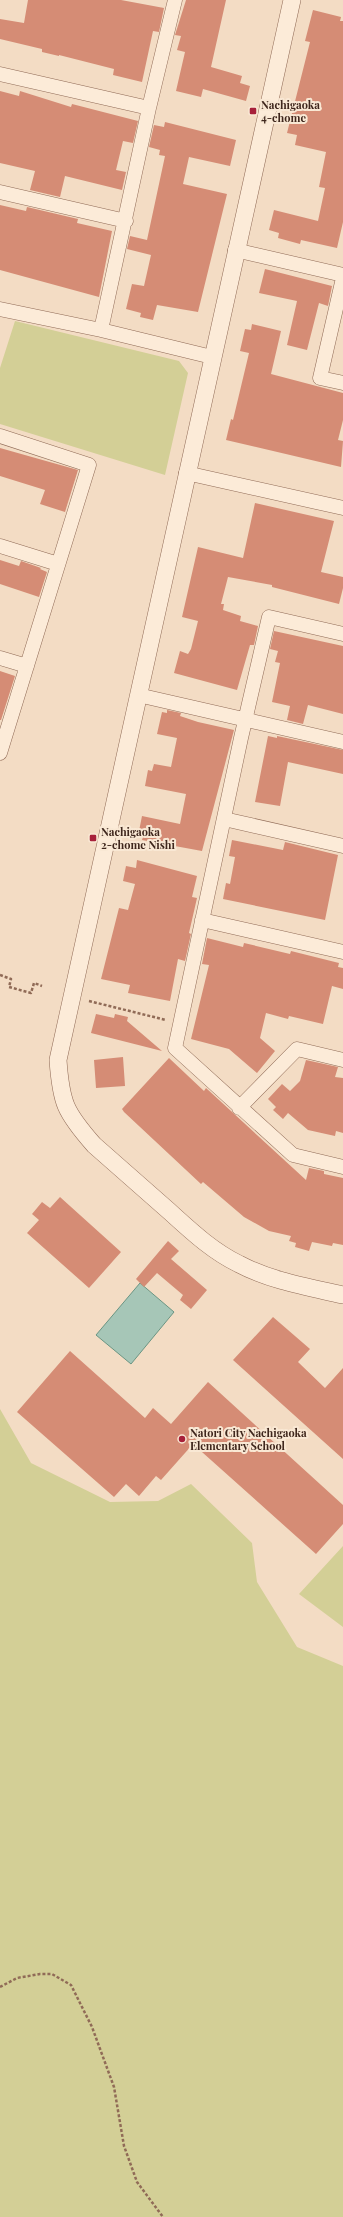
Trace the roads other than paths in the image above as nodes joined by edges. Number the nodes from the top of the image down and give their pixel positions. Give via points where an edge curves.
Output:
1 (175, 0) edge
2 (292, 0) edge
3 (0, 74) edge
4 (149, 108) junction
5 (0, 192) edge
6 (126, 221) junction
7 (235, 250) junction
8 (343, 277) edge
9 (0, 309) edge
10 (101, 330) junction
11 (212, 357) junction
12 (343, 383) edge
13 (0, 436) edge
14 (186, 473) junction
15 (343, 508) edge
16 (0, 546) edge
17 (58, 564) junction
18 (343, 634) edge
19 (0, 658) edge
20 (27, 666) junction
21 (138, 695) junction
22 (245, 721) junction
23 (343, 742) edge
24 (0, 753) edge
25 (224, 819) junction
26 (343, 846) edge
27 (202, 920) junction
28 (343, 952) edge
29 (343, 1060) edge
30 (239, 1108) junction
31 (343, 1166) edge
32 (343, 1295) edge

1 - 4 street
2 - 7 street
3 - 4 street
4 - 6 street
5 - 6 street
6 - 10 street
7 - 8 street
7 - 11 street
8 - 12 street via 320,378
9 - 10 street
10 - 11 street
11 - 14 street
13 - 17 street via 89,465
14 - 15 street
14 - 21 street
16 - 17 street
17 - 20 street
18 - 22 street via 270,617
19 - 20 street
20 - 24 street
21 - 22 street
21 - 32 street via 59,1053 63,1102 71,1118 94,1145 218,1252 266,1276
22 - 23 street
22 - 25 street
25 - 26 street
25 - 27 street
27 - 28 street
27 - 30 street via 175,1048
29 - 30 street via 297,1049
30 - 31 street via 293,1155

